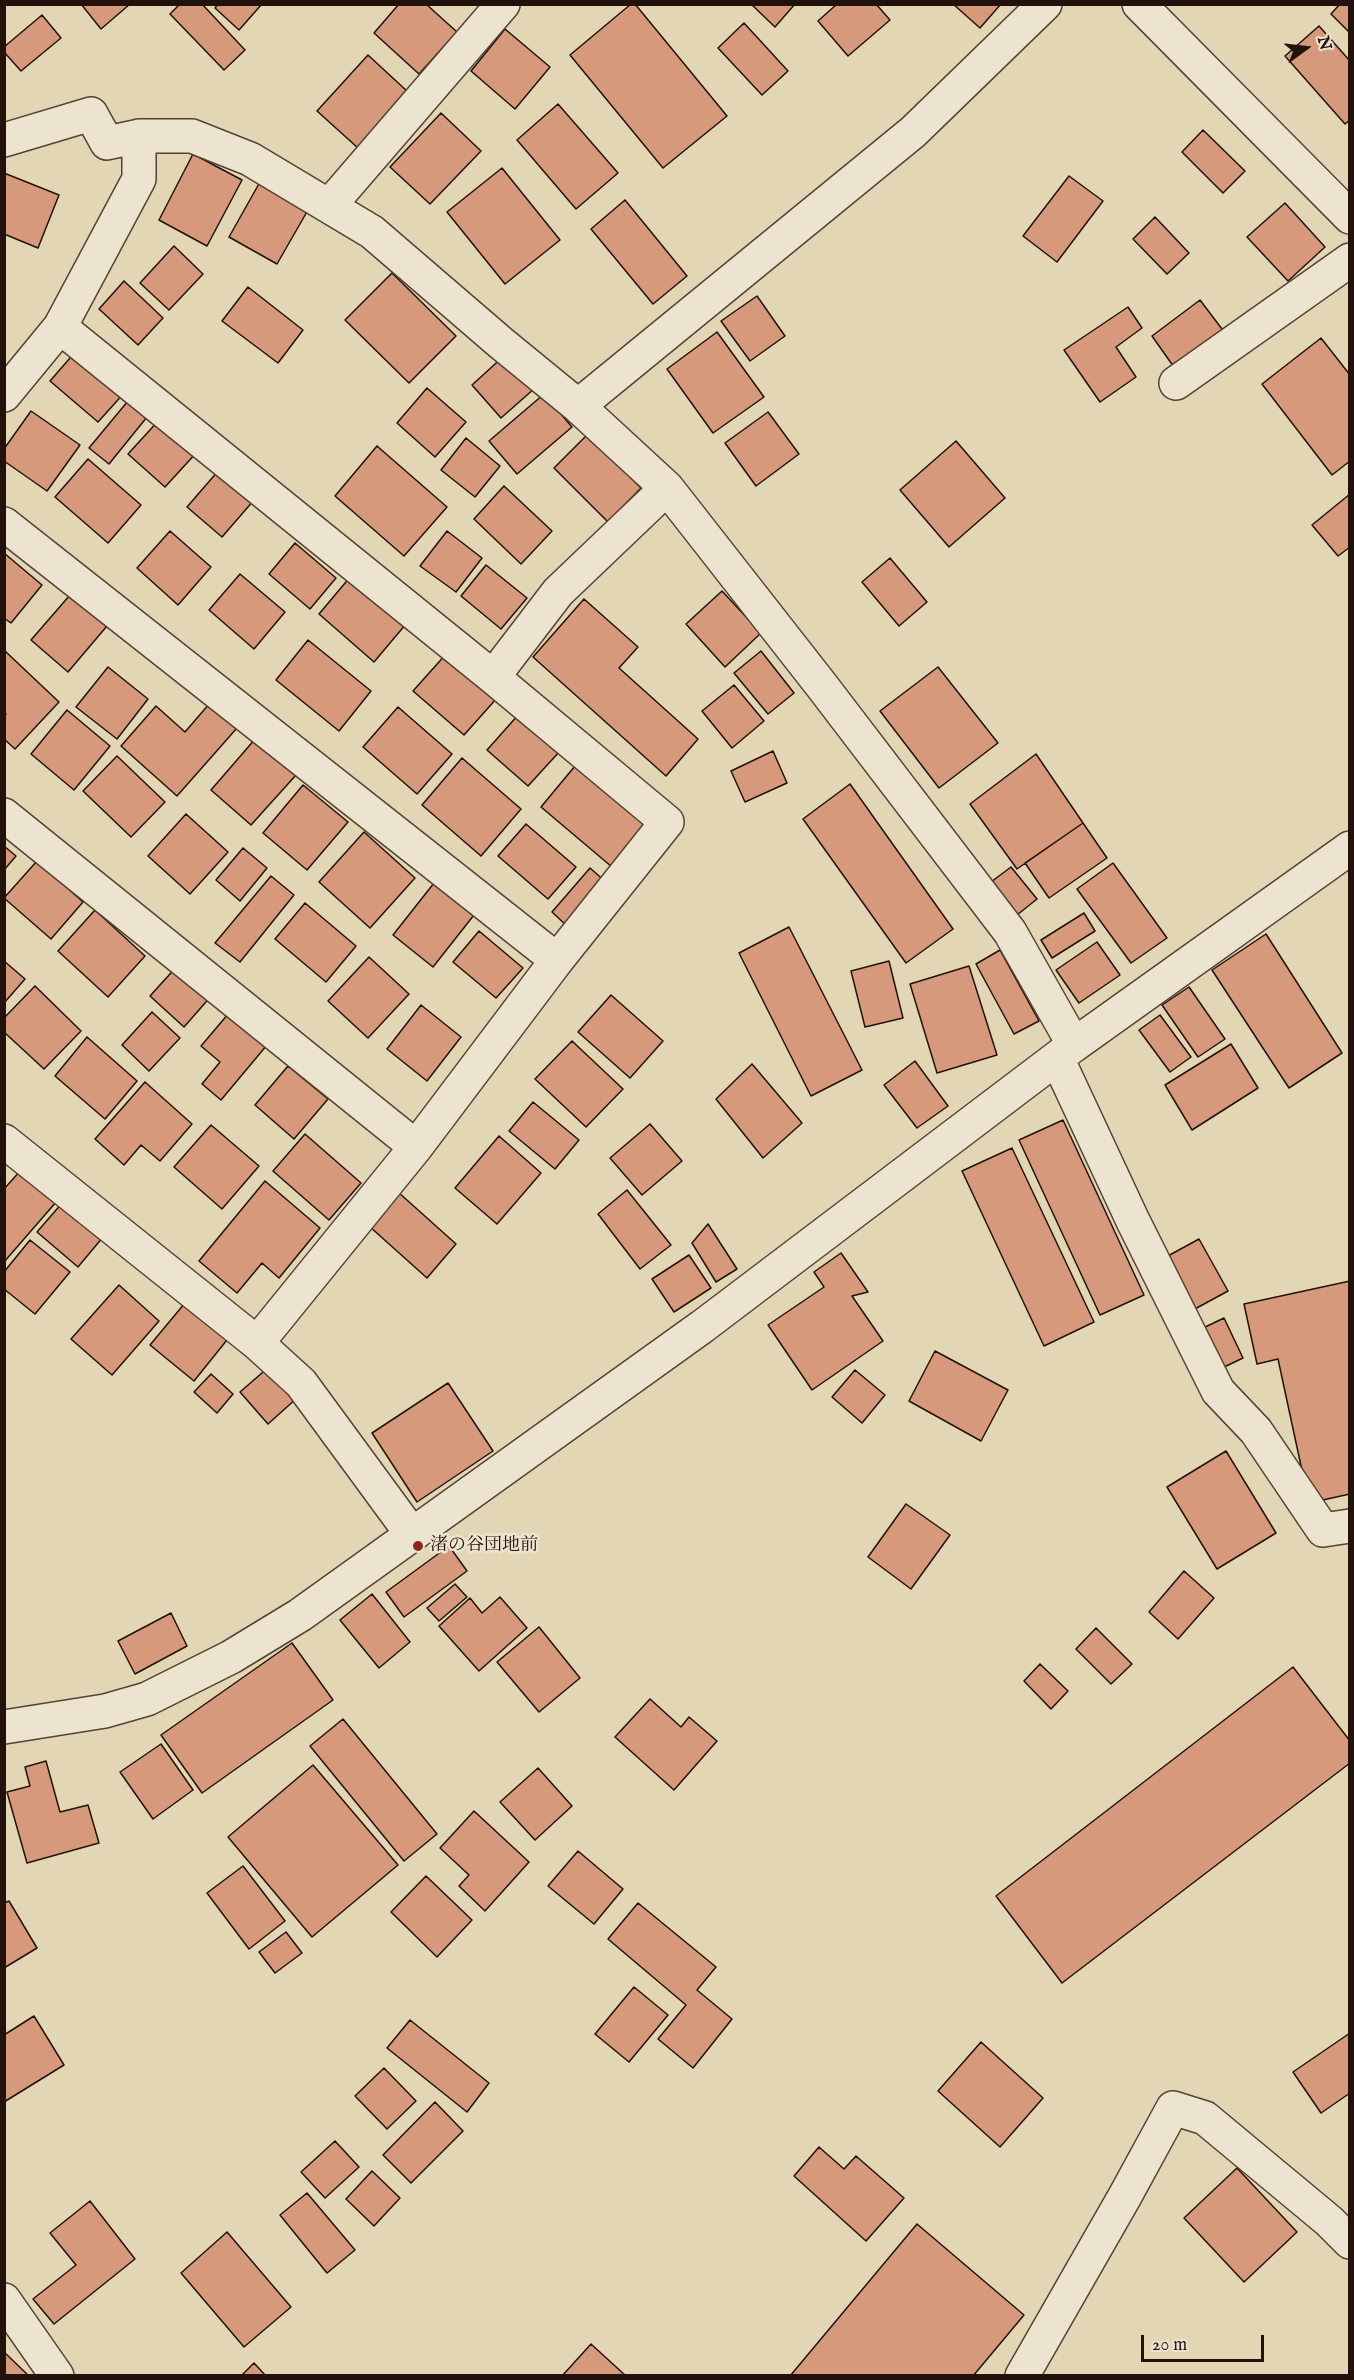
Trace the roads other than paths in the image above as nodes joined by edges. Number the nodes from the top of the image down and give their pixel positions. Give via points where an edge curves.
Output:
1 (503, 4) edge
2 (1045, 4) edge
3 (1139, 4) edge
4 (139, 136) junction
5 (4, 140) edge
6 (329, 206) junction
7 (1350, 217) edge
8 (1350, 260) edge
9 (60, 327) junction
10 (1176, 383) dead end
11 (4, 395) edge
12 (578, 406) junction
13 (667, 488) junction
14 (4, 524) edge
15 (493, 677) junction
16 (4, 815) edge
17 (1350, 848) edge
18 (557, 960) junction
19 (1066, 1051) junction
20 (4, 1141) edge
21 (416, 1147) junction
22 (257, 1344) junction
23 (1350, 1526) edge
24 (411, 1533) junction
25 (4, 1727) edge
26 (1350, 2242) edge
27 (4, 2300) edge
28 (57, 2376) edge
29 (1022, 2376) edge

1 - 6 street
2 - 12 street via 913,132
3 - 7 street
4 - 5 street via 107,142 91,114
4 - 6 street via 192,136 250,159
4 - 9 street via 139,179
6 - 12 street via 372,232
8 - 10 street
9 - 11 street
9 - 15 street
12 - 13 street
13 - 15 street via 558,592
13 - 19 street via 1010,932
14 - 18 street
15 - 18 street via 667,822
16 - 21 street
17 - 19 street
18 - 21 street
19 - 23 street via 1133,1221 1218,1391 1256,1431 1323,1530
19 - 24 street via 703,1326
20 - 22 street
21 - 22 street
22 - 24 street via 301,1383
24 - 25 street via 261,1640 147,1699 105,1711
26 - 29 street via 1205,2118 1173,2108
27 - 28 street

